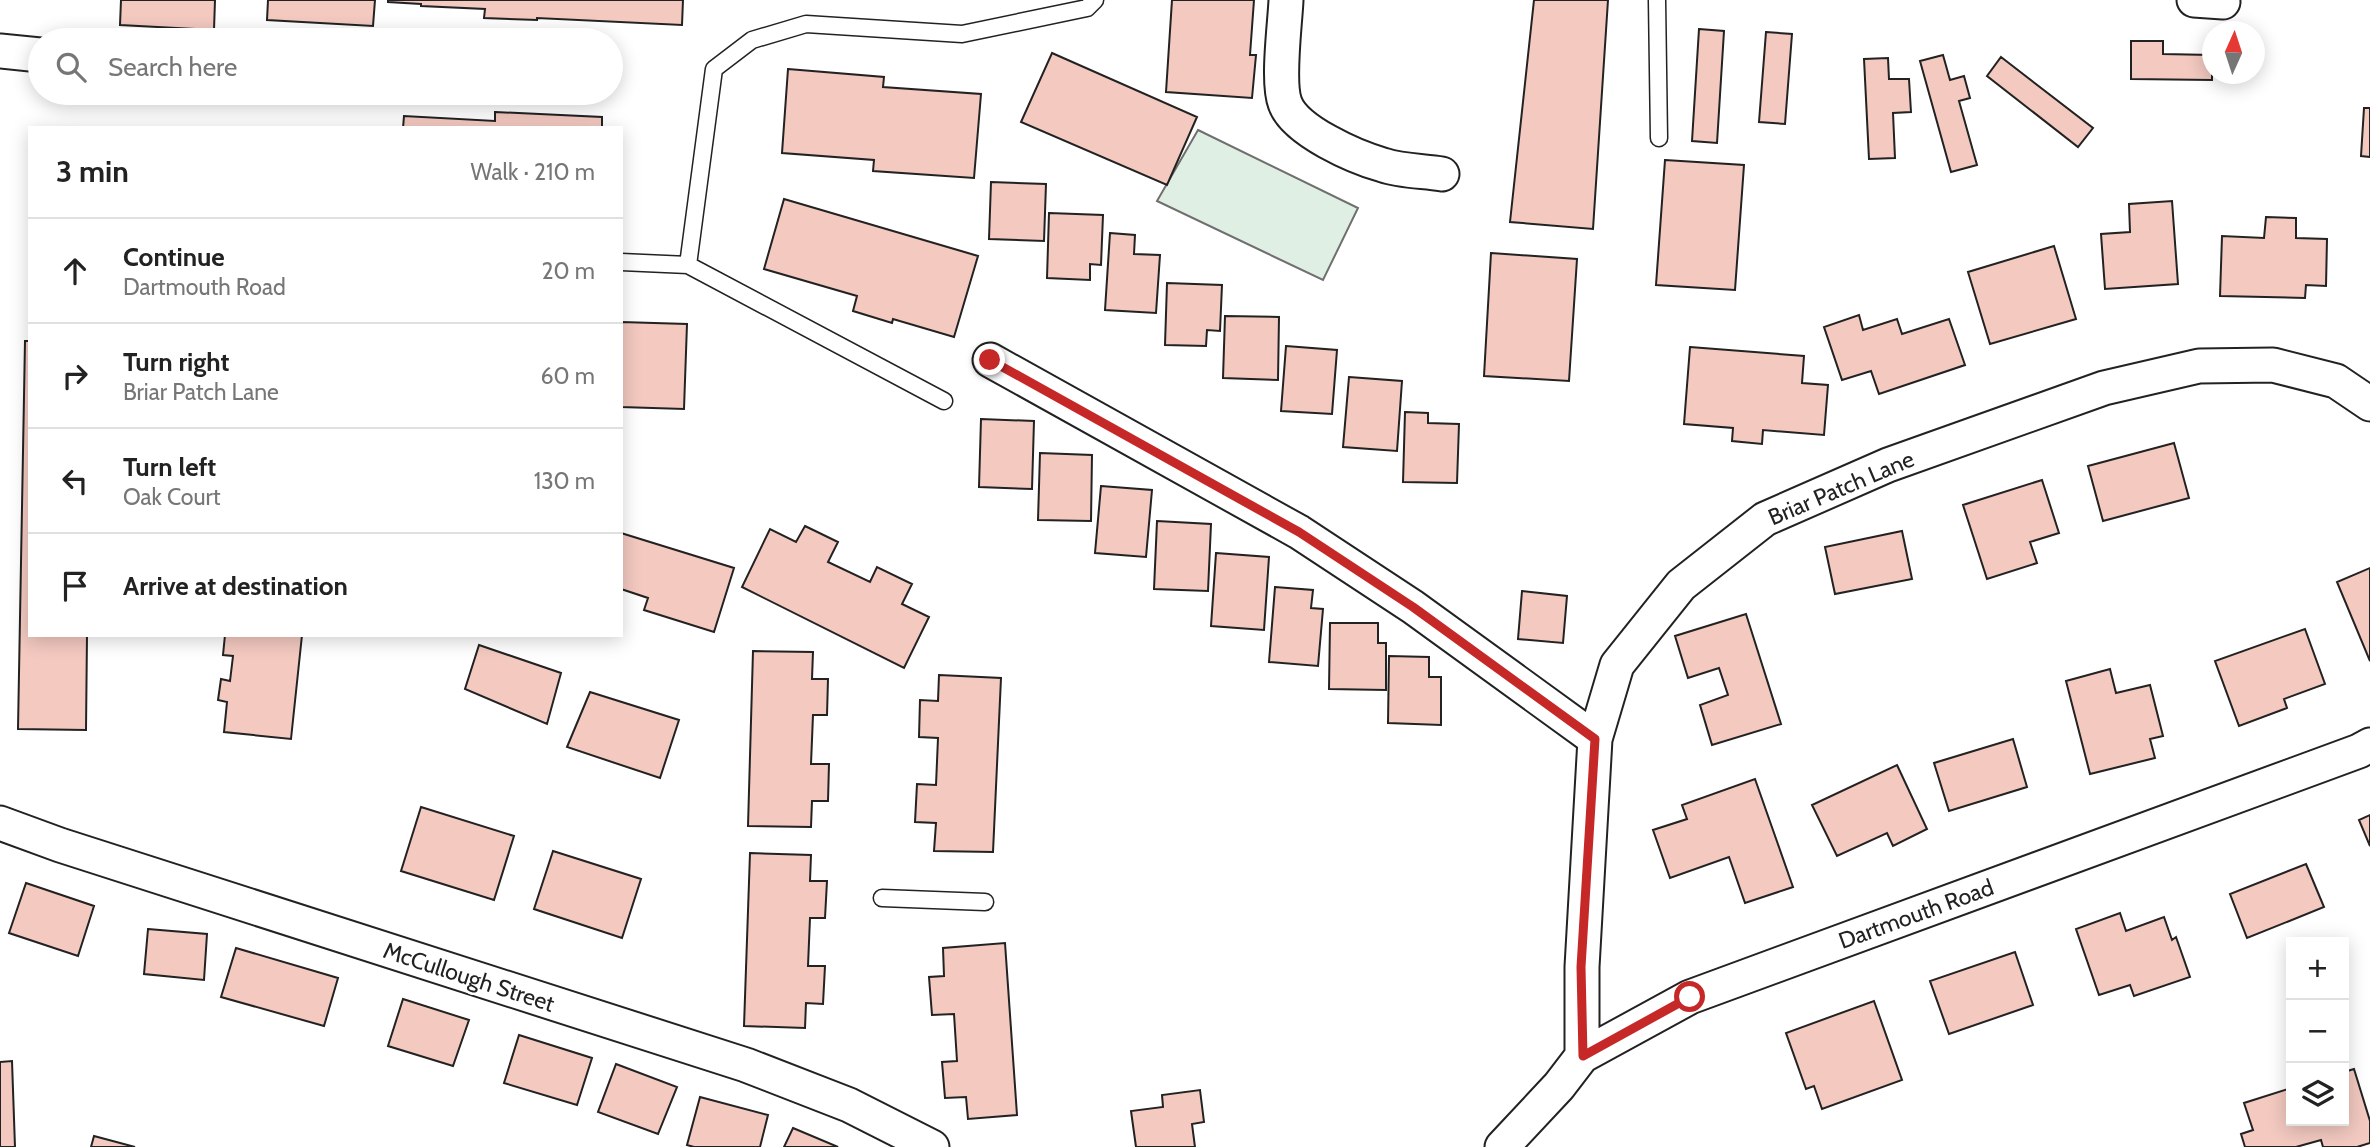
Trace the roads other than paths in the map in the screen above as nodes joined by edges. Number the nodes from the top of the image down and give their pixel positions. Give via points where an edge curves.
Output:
1 (1095, 0) edge
2 (1286, 0) edge
3 (1657, 0) edge
4 (0, 51) edge
5 (28, 54) edge
6 (1659, 138) dead end
7 (1442, 174) dead end
8 (623, 262) edge
9 (688, 265) junction
10 (990, 360) dead end
11 (944, 401) dead end
12 (2370, 404) edge
13 (1595, 739) junction
14 (2370, 745) edge
15 (0, 823) edge
16 (881, 898) dead end
17 (985, 902) dead end
18 (1583, 1056) junction
19 (932, 1147) edge
20 (1503, 1147) edge

1 - 9 lane via 1087,8 962,34 806,24 751,40 714,69
2 - 7 street via 1285,103 1304,127 1344,151 1384,166
3 - 6 lane
4 - 5 street
8 - 9 lane
9 - 11 lane
10 - 13 street via 1299,532 1413,607
12 - 13 street, Briar Patch Lane via 2336,380 2273,365 2199,366 2104,388 1876,471 1765,519 1681,585 1617,665
13 - 18 street, Briar Patch Lane via 1581,967
14 - 18 street, Dartmouth Road via 1690,997
15 - 19 street, McCullough Street via 746,1065 849,1105
16 - 17 lane
18 - 20 street, Dartmouth Road

